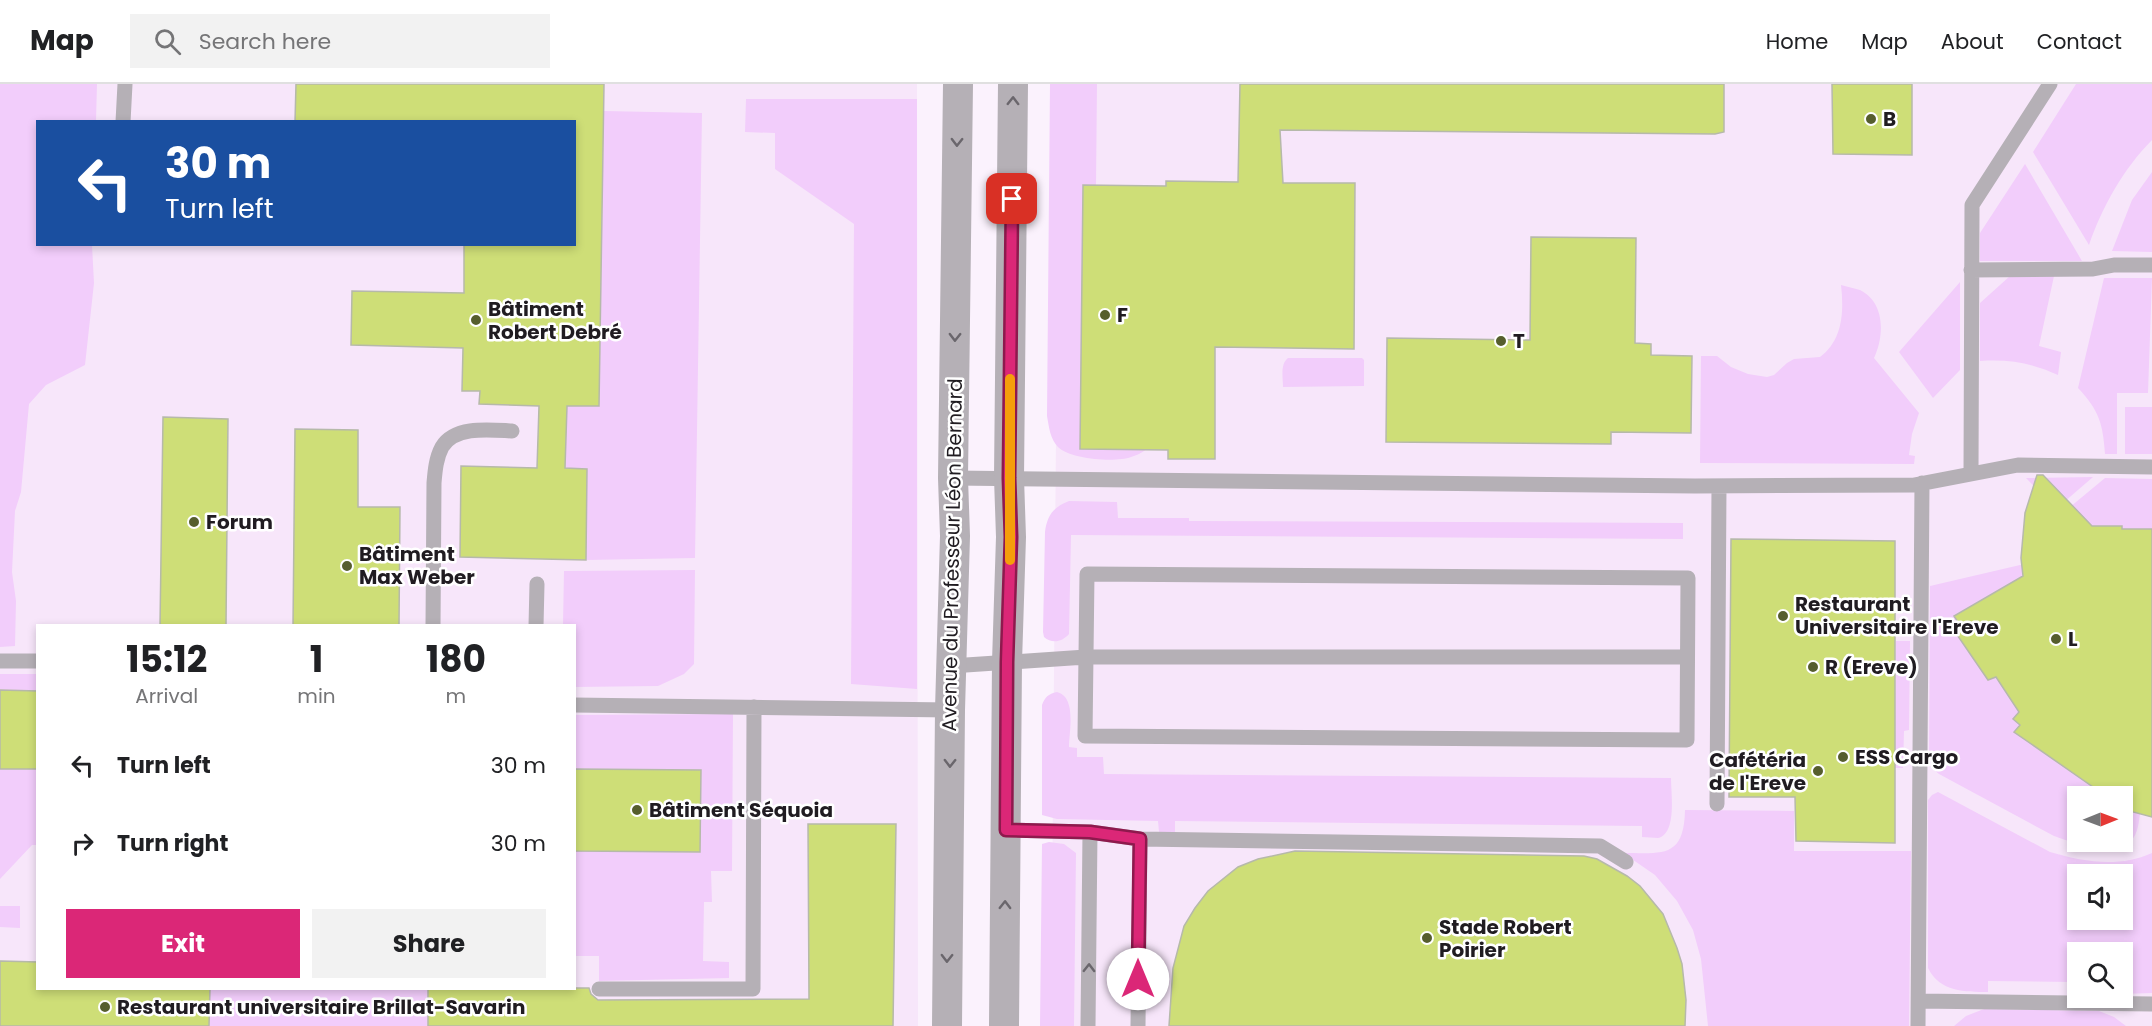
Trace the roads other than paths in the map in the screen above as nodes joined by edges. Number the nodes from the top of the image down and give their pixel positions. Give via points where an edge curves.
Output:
1 (125, 84) edge
2 (958, 84) edge
3 (1013, 84) edge
4 (2050, 84) edge
5 (123, 120) edge
6 (2152, 265) edge
7 (1971, 270) junction
8 (512, 431) dead end
9 (2152, 466) edge
10 (1971, 474) junction
11 (953, 478) junction
12 (1009, 478) junction
13 (1922, 483) junction
14 (1719, 486) junction
15 (537, 584) dead end
16 (433, 624) edge
17 (536, 624) edge
18 (1086, 657) junction
19 (1687, 657) junction
20 (0, 661) edge
21 (36, 661) edge
22 (1007, 662) junction
23 (951, 666) junction
24 (576, 705) edge
25 (754, 707) junction
26 (950, 710) junction
27 (1717, 804) dead end
28 (1006, 830) junction
29 (1090, 832) junction
30 (1140, 839) junction
31 (1626, 862) dead end
32 (599, 989) dead end
33 (1919, 1001) junction
34 (2152, 1004) edge
35 (947, 1026) edge
36 (1004, 1026) edge
37 (1088, 1026) edge
38 (1138, 1026) edge
39 (1918, 1026) edge

1 - 5 lane
2 -> 11 street, Avenue du Professeur Léon Bernard
12 -> 3 street
4 - 7 lane via 1972,205
6 - 7 lane
7 - 10 lane
8 - 16 lane via 473,429 443,444 434,483
9 - 10 lane via 2018,465
10 - 13 lane
11 - 12 lane
11 - 23 street, Avenue du Professeur Léon Bernard
12 - 14 lane
12 - 22 street
13 - 14 lane
13 - 33 lane
14 - 27 lane
15 - 17 lane
18 - 19 lane
18 - 19 lane via 1087,574 1688,578
18 - 19 lane via 1085,736 1687,740
18 - 22 lane
20 - 21 lane
22 - 23 lane
22 - 28 street
23 - 26 street, Avenue du Professeur Léon Bernard
24 - 25 lane
25 - 26 lane
25 - 32 lane via 753,989
26 -> 35 street, Avenue du Professeur Léon Bernard
28 - 29 lane
36 -> 28 street
29 - 30 lane
37 -> 29 lane
30 - 31 lane via 1600,846
30 - 38 lane
33 - 34 lane
33 - 39 lane

